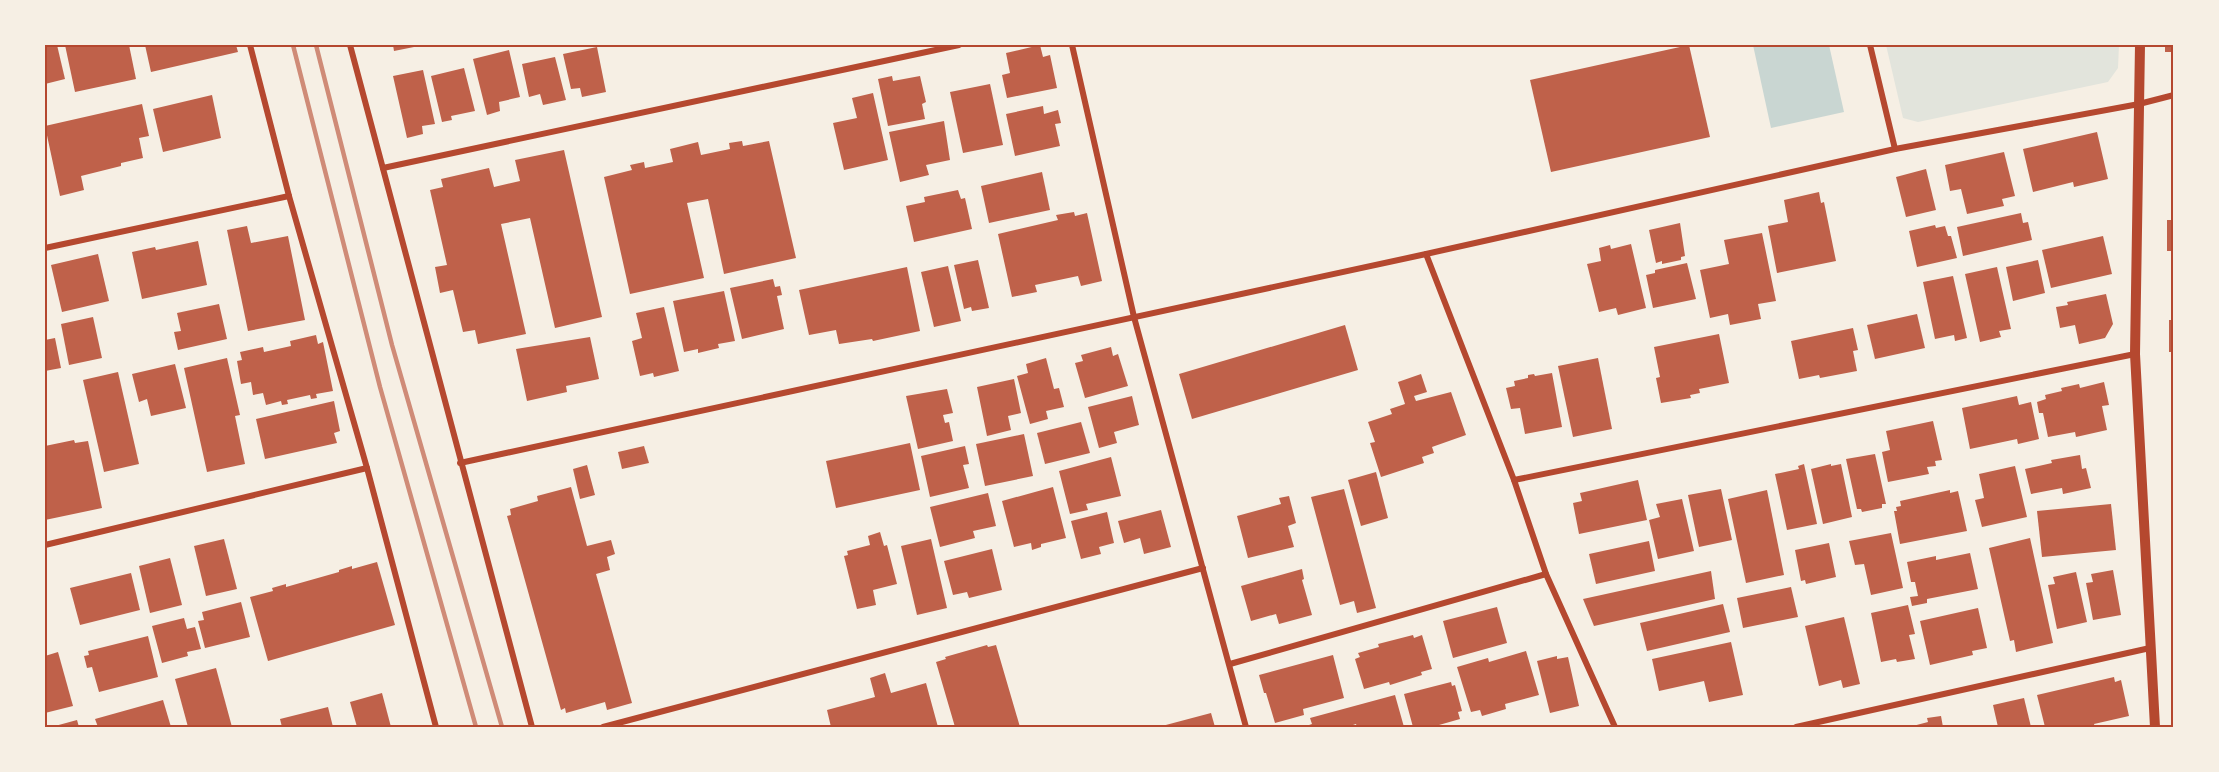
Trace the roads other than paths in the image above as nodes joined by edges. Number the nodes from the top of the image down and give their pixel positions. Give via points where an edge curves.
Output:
1 (250, 45) edge
2 (350, 45) edge
3 (959, 45) edge
4 (1072, 45) edge
5 (1870, 45) edge
6 (2140, 45) edge
7 (2174, 95) edge
8 (2139, 104) junction
9 (1894, 149) junction
10 (383, 168) junction
11 (289, 196) junction
12 (45, 248) edge
13 (1426, 254) junction
14 (1134, 317) junction
15 (2135, 354) junction
16 (460, 463) junction
17 (367, 468) junction
18 (1514, 480) junction
19 (45, 545) edge
20 (1203, 568) junction
21 (1546, 574) junction
22 (2150, 648) junction
23 (1230, 664) junction
24 (436, 727) edge
25 (532, 727) edge
26 (603, 727) edge
27 (1246, 727) edge
28 (1615, 727) edge
29 (1796, 727) edge
30 (2156, 727) edge

1 - 11 street
2 - 10 street
3 - 10 street
4 - 14 street
5 - 9 street
6 - 8 street
7 - 8 street
8 - 9 street
8 - 15 street
9 - 13 street
10 - 16 street
11 - 12 street
11 - 17 street
13 - 14 street
13 - 18 street
14 - 16 street
14 - 20 street
15 - 18 street
15 - 22 street
16 - 25 street
17 - 19 street
17 - 24 street
18 - 21 street
20 - 23 street
20 - 26 street
21 - 23 street
21 - 28 street
22 - 29 street
22 - 30 street
23 - 27 street

